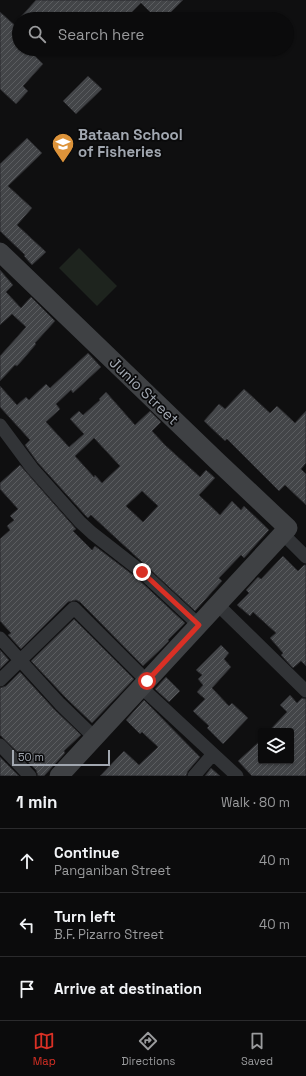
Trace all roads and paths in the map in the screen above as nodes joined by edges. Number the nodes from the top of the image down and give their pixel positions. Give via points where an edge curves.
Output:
1 (0, 252) edge
2 (0, 260) edge
3 (0, 424) edge
4 (286, 531) junction
5 (306, 557) edge
6 (218, 605) junction
7 (199, 625) junction
8 (0, 638) edge
9 (20, 659) junction
10 (0, 680) edge
11 (144, 684) junction
12 (306, 691) edge
13 (94, 737) junction
14 (0, 745) edge
15 (213, 754) junction
16 (30, 776) edge
17 (59, 776) edge
18 (194, 776) edge
19 (237, 776) edge

1 - 4 street, Junio Street
2 - 4 street, Junio Street via 210,468
3 - 7 street via 32,468 80,522 142,572
4 - 5 street
4 - 6 street
6 - 7 street
6 - 12 street
7 - 11 street
8 - 9 street
9 - 10 street
9 - 11 street via 74,608
9 - 13 street
11 - 13 street
11 - 15 street
13 - 17 street
14 - 16 street
15 - 18 street
15 - 19 street

